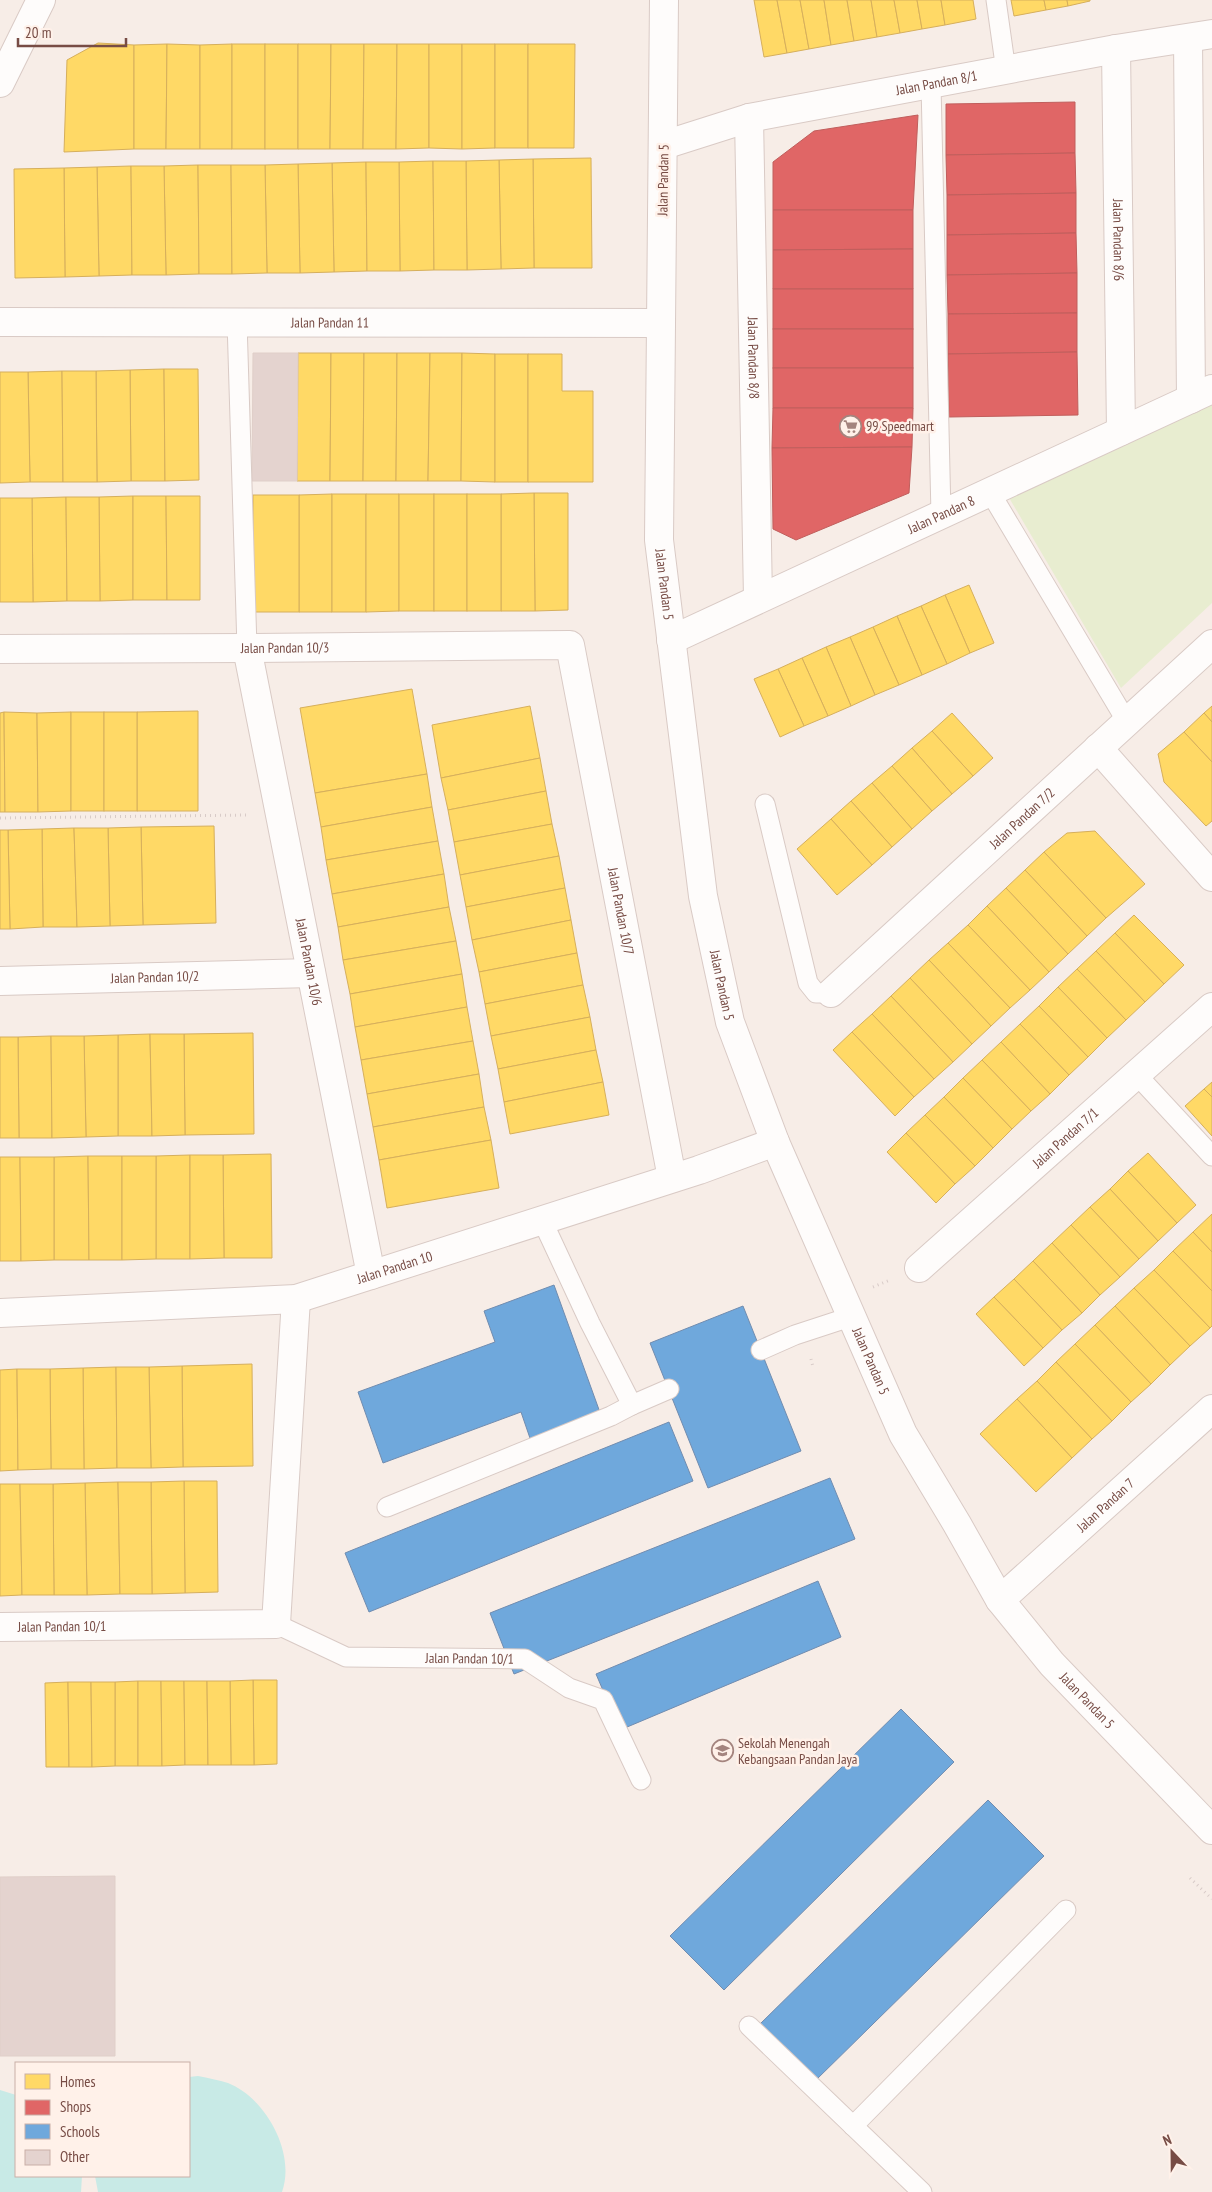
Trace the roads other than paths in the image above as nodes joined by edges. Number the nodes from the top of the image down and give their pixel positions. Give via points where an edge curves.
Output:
1 (41, 0) edge
2 (664, 0) edge
3 (996, 0) edge
4 (1200, 36) edge
5 (1116, 49) junction
6 (1006, 71) junction
7 (0, 83) edge
8 (931, 85) junction
9 (749, 118) junction
10 (664, 145) junction
11 (0, 322) edge
12 (237, 322) junction
13 (661, 323) junction
14 (1202, 394) edge
15 (1121, 431) junction
16 (990, 492) junction
17 (941, 515) junction
18 (758, 598) junction
19 (671, 640) junction
20 (1212, 644) edge
21 (570, 645) joint
22 (247, 648) junction
23 (0, 649) edge
24 (1127, 722) junction
25 (1098, 748) junction
26 (765, 804) dead end
27 (1212, 877) edge
28 (311, 973) junction
29 (0, 981) edge
30 (831, 992) joint
31 (1212, 1007) edge
32 (1136, 1074) junction
33 (774, 1142) junction
34 (1212, 1156) edge
35 (672, 1178) junction
36 (542, 1220) junction
37 (918, 1268) dead end
38 (371, 1275) junction
39 (296, 1299) junction
40 (0, 1313) edge
41 (850, 1317) junction
42 (760, 1350) dead end
43 (669, 1389) dead end
44 (632, 1405) junction
45 (1212, 1409) edge
46 (387, 1507) dead end
47 (1000, 1600) junction
48 (276, 1624) junction
49 (0, 1627) edge
50 (641, 1780) dead end
51 (1212, 1830) edge
52 (1066, 1910) dead end
53 (749, 2026) dead end
54 (853, 2126) junction
55 (922, 2192) edge

1 - 7 street
2 - 10 street, Jalan Pandan 5
3 - 6 lane
4 - 5 street, Jalan Pandan 8/1
4 - 14 street
5 - 6 street, Jalan Pandan 8/1
5 - 15 street, Jalan Pandan 8/6
6 - 8 street, Jalan Pandan 8/1
8 - 9 street, Jalan Pandan 8/1
8 - 17 lane
9 - 10 street, Jalan Pandan 8/1
9 - 18 street, Jalan Pandan 8/8
10 - 13 street, Jalan Pandan 5
11 - 12 street, Jalan Pandan 11
12 - 13 street, Jalan Pandan 11
12 - 22 lane
13 - 19 street, Jalan Pandan 5 via 659,540
14 - 15 street, Jalan Pandan 8
15 - 16 street, Jalan Pandan 8
16 - 17 street, Jalan Pandan 8
16 - 24 lane
17 - 18 street, Jalan Pandan 8
18 - 19 street, Jalan Pandan 8
19 - 33 street, Jalan Pandan 5 via 706,906 730,1022
20 - 24 street, Jalan Pandan 7/2
21 - 22 street, Jalan Pandan 10/3
21 - 35 street, Jalan Pandan 10/7
22 - 23 street, Jalan Pandan 10/3
22 - 28 street, Jalan Pandan 10/6
24 - 25 street, Jalan Pandan 7/2
25 - 27 street
25 - 30 street, Jalan Pandan 7/2
26 - 30 lane via 808,983 816,993
28 - 29 street, Jalan Pandan 10/2
28 - 38 street, Jalan Pandan 10/6
31 - 32 street, Jalan Pandan 7/1
32 - 34 lane
32 - 37 street, Jalan Pandan 7/1
33 - 35 street, Jalan Pandan 10
33 - 41 street, Jalan Pandan 5
35 - 36 street, Jalan Pandan 10
36 - 38 street, Jalan Pandan 10
36 - 44 lane
38 - 39 street, Jalan Pandan 10
39 - 40 street, Jalan Pandan 10
39 - 48 street
41 - 42 lane
41 - 47 street, Jalan Pandan 5 via 903,1434
43 - 44 lane
44 - 46 lane
45 - 47 street, Jalan Pandan 7
47 - 51 street, Jalan Pandan 5 via 1052,1664
48 - 49 street, Jalan Pandan 10/1
48 - 50 lane, Jalan Pandan 10/1 via 346,1657 525,1659 569,1688 603,1700
52 - 54 lane
53 - 54 lane
54 - 55 lane

